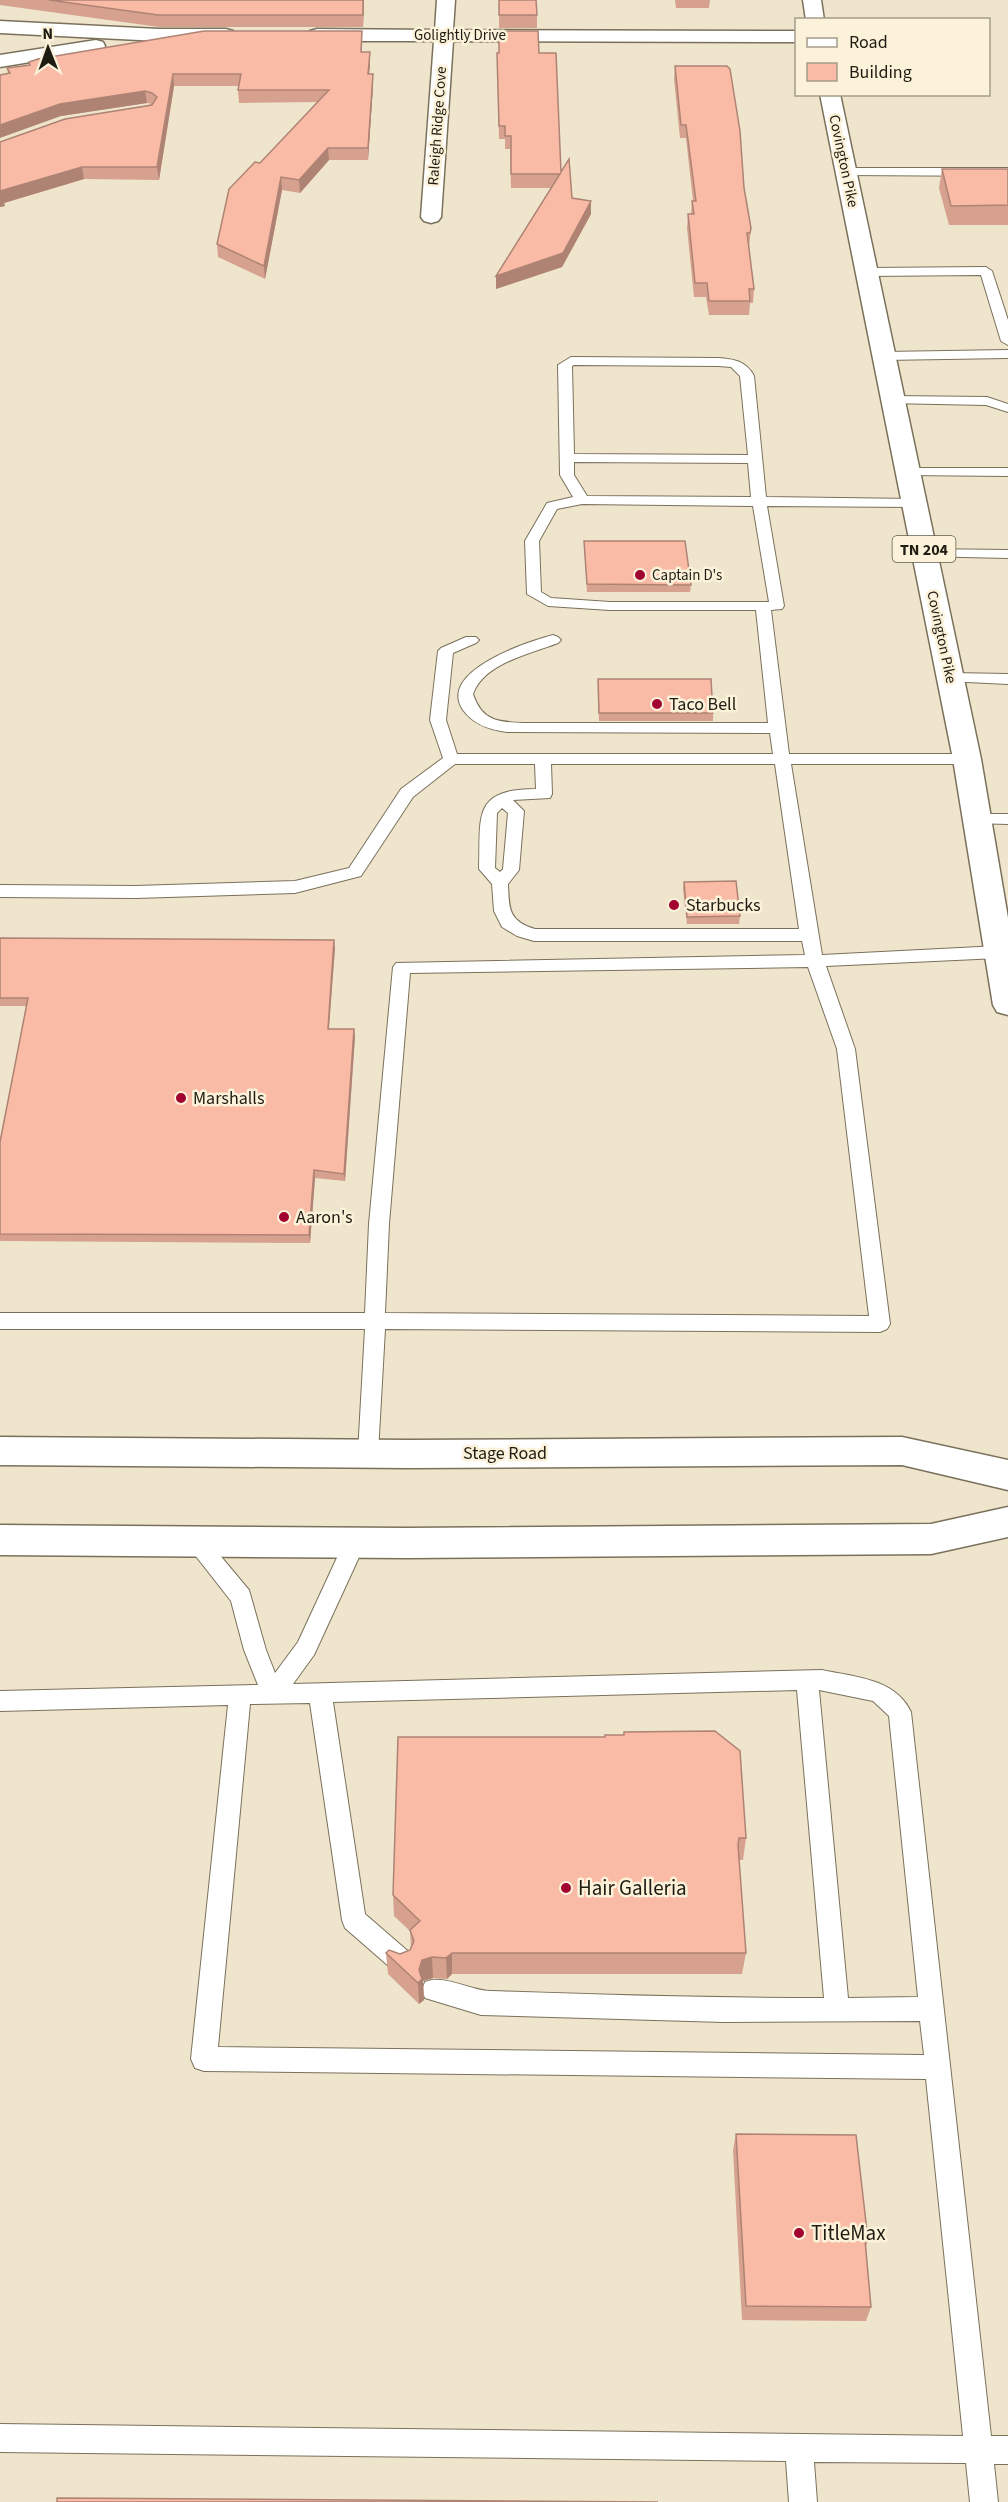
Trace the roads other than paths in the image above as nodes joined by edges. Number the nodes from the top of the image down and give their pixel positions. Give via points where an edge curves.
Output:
1 (446, 0) edge
2 (812, 0) edge
3 (815, 18) edge
4 (0, 27) edge
5 (159, 35) junction
6 (242, 35) edge
7 (302, 35) edge
8 (444, 35) junction
9 (795, 37) edge
10 (0, 61) edge
11 (830, 96) edge
12 (846, 172) junction
13 (1008, 172) edge
14 (431, 217) dead end
15 (867, 272) junction
16 (1008, 341) edge
17 (1008, 354) edge
18 (884, 356) junction
19 (893, 399) junction
20 (1008, 399) edge
21 (987, 402) junction
22 (1008, 408) edge
23 (567, 458) junction
24 (755, 459) junction
25 (908, 472) junction
26 (1008, 472) edge
27 (582, 500) junction
28 (759, 502) junction
29 (915, 503) junction
30 (924, 553) junction
31 (1008, 554) edge
32 (763, 606) junction
33 (471, 640) dead end
34 (553, 640) dead end
35 (951, 678) junction
36 (1008, 679) edge
37 (777, 728) junction
38 (451, 759) junction
39 (543, 759) junction
40 (783, 759) junction
41 (967, 759) junction
42 (501, 799) junction
43 (977, 819) junction
44 (1008, 819) edge
45 (500, 883) junction
46 (0, 891) edge
47 (809, 935) junction
48 (999, 952) junction
49 (815, 961) junction
50 (1008, 1005) edge
51 (0, 1321) edge
52 (375, 1321) junction
53 (0, 1451) edge
54 (368, 1453) junction
55 (1008, 1475) edge
56 (1008, 1522) edge
57 (0, 1540) edge
58 (195, 1541) junction
59 (355, 1542) junction
60 (807, 1681) junction
61 (320, 1692) junction
62 (240, 1694) junction
63 (273, 1694) junction
64 (0, 1701) edge
65 (401, 1961) edge
66 (434, 1990) edge
67 (837, 2009) junction
68 (931, 2009) junction
69 (937, 2067) junction
70 (0, 2438) edge
71 (799, 2447) junction
72 (977, 2449) junction
73 (1008, 2450) edge
74 (803, 2502) edge
75 (984, 2502) edge

1 - 8 main road, Raleigh Ridge Cove
2 - 3 main road
4 - 5 main road
5 - 6 main road
5 - 10 main road
7 - 8 main road, Golightly Drive
8 - 9 main road, Golightly Drive
8 - 14 main road, Raleigh Ridge Cove
11 - 12 main road, Covington Pike / TN 204
12 - 13 lane
12 - 15 main road, Covington Pike / TN 204
15 - 16 lane via 986,272
15 - 18 main road, Covington Pike / TN 204
17 - 18 lane
18 - 19 main road, Covington Pike / TN 204
19 - 21 lane
19 - 25 main road, Covington Pike / TN 204
20 - 21 lane
21 - 22 lane
23 - 24 lane
23 - 24 lane via 565,365 571,361 737,364 747,376
23 - 27 lane via 567,475
24 - 28 lane
25 - 26 lane
25 - 29 main road, Covington Pike / TN 204
27 - 28 lane
27 - 32 lane via 552,506 532,542 534,594 548,602 610,606
28 - 29 lane
28 - 32 lane via 777,606
29 - 30 main road, Covington Pike / TN 204
30 - 31 lane
30 - 35 main road, Covington Pike / TN 204
32 - 37 lane
33 - 38 lane via 446,651 438,720
34 - 37 lane via 495,663 473,677 466,690 466,703 475,717 488,724 523,728
35 - 36 lane
35 - 41 main road, Covington Pike / TN 204
37 - 40 lane
38 - 39 lane
38 - 46 lane via 407,793 355,872 295,887
39 - 40 lane
39 - 42 lane via 544,794 512,794
40 - 41 lane
40 - 47 lane
41 - 43 main road, Covington Pike / TN 204
42 - 45 lane via 489,812 487,869
42 - 45 lane via 516,811 511,870
43 - 44 lane
43 - 48 main road, Covington Pike / TN 204
45 - 47 lane via 501,914 519,931 534,935
47 - 49 lane
48 - 49 lane
48 - 50 main road, Covington Pike / TN 204
49 - 52 lane via 402,967 379,1224
49 - 52 lane via 846,1049 880,1324
51 - 52 lane
52 - 54 lane
53 - 54 main road, Stage Road
54 - 55 main road, Stage Road via 902,1451
56 - 59 main road via 930,1539
57 - 58 main road
58 - 59 main road
58 - 63 lane via 241,1597 255,1650
59 - 63 lane via 306,1648
60 - 61 lane
60 - 67 lane
60 - 68 lane via 822,1680 879,1692 900,1712
61 - 63 lane
61 - 65 lane via 354,1920
62 - 63 lane
62 - 64 lane
62 - 69 lane via 204,2059
66 - 67 lane via 481,2003
67 - 68 lane
68 - 69 lane
69 - 72 lane
70 - 71 lane
71 - 72 lane
71 - 74 lane
72 - 73 lane
72 - 75 lane

